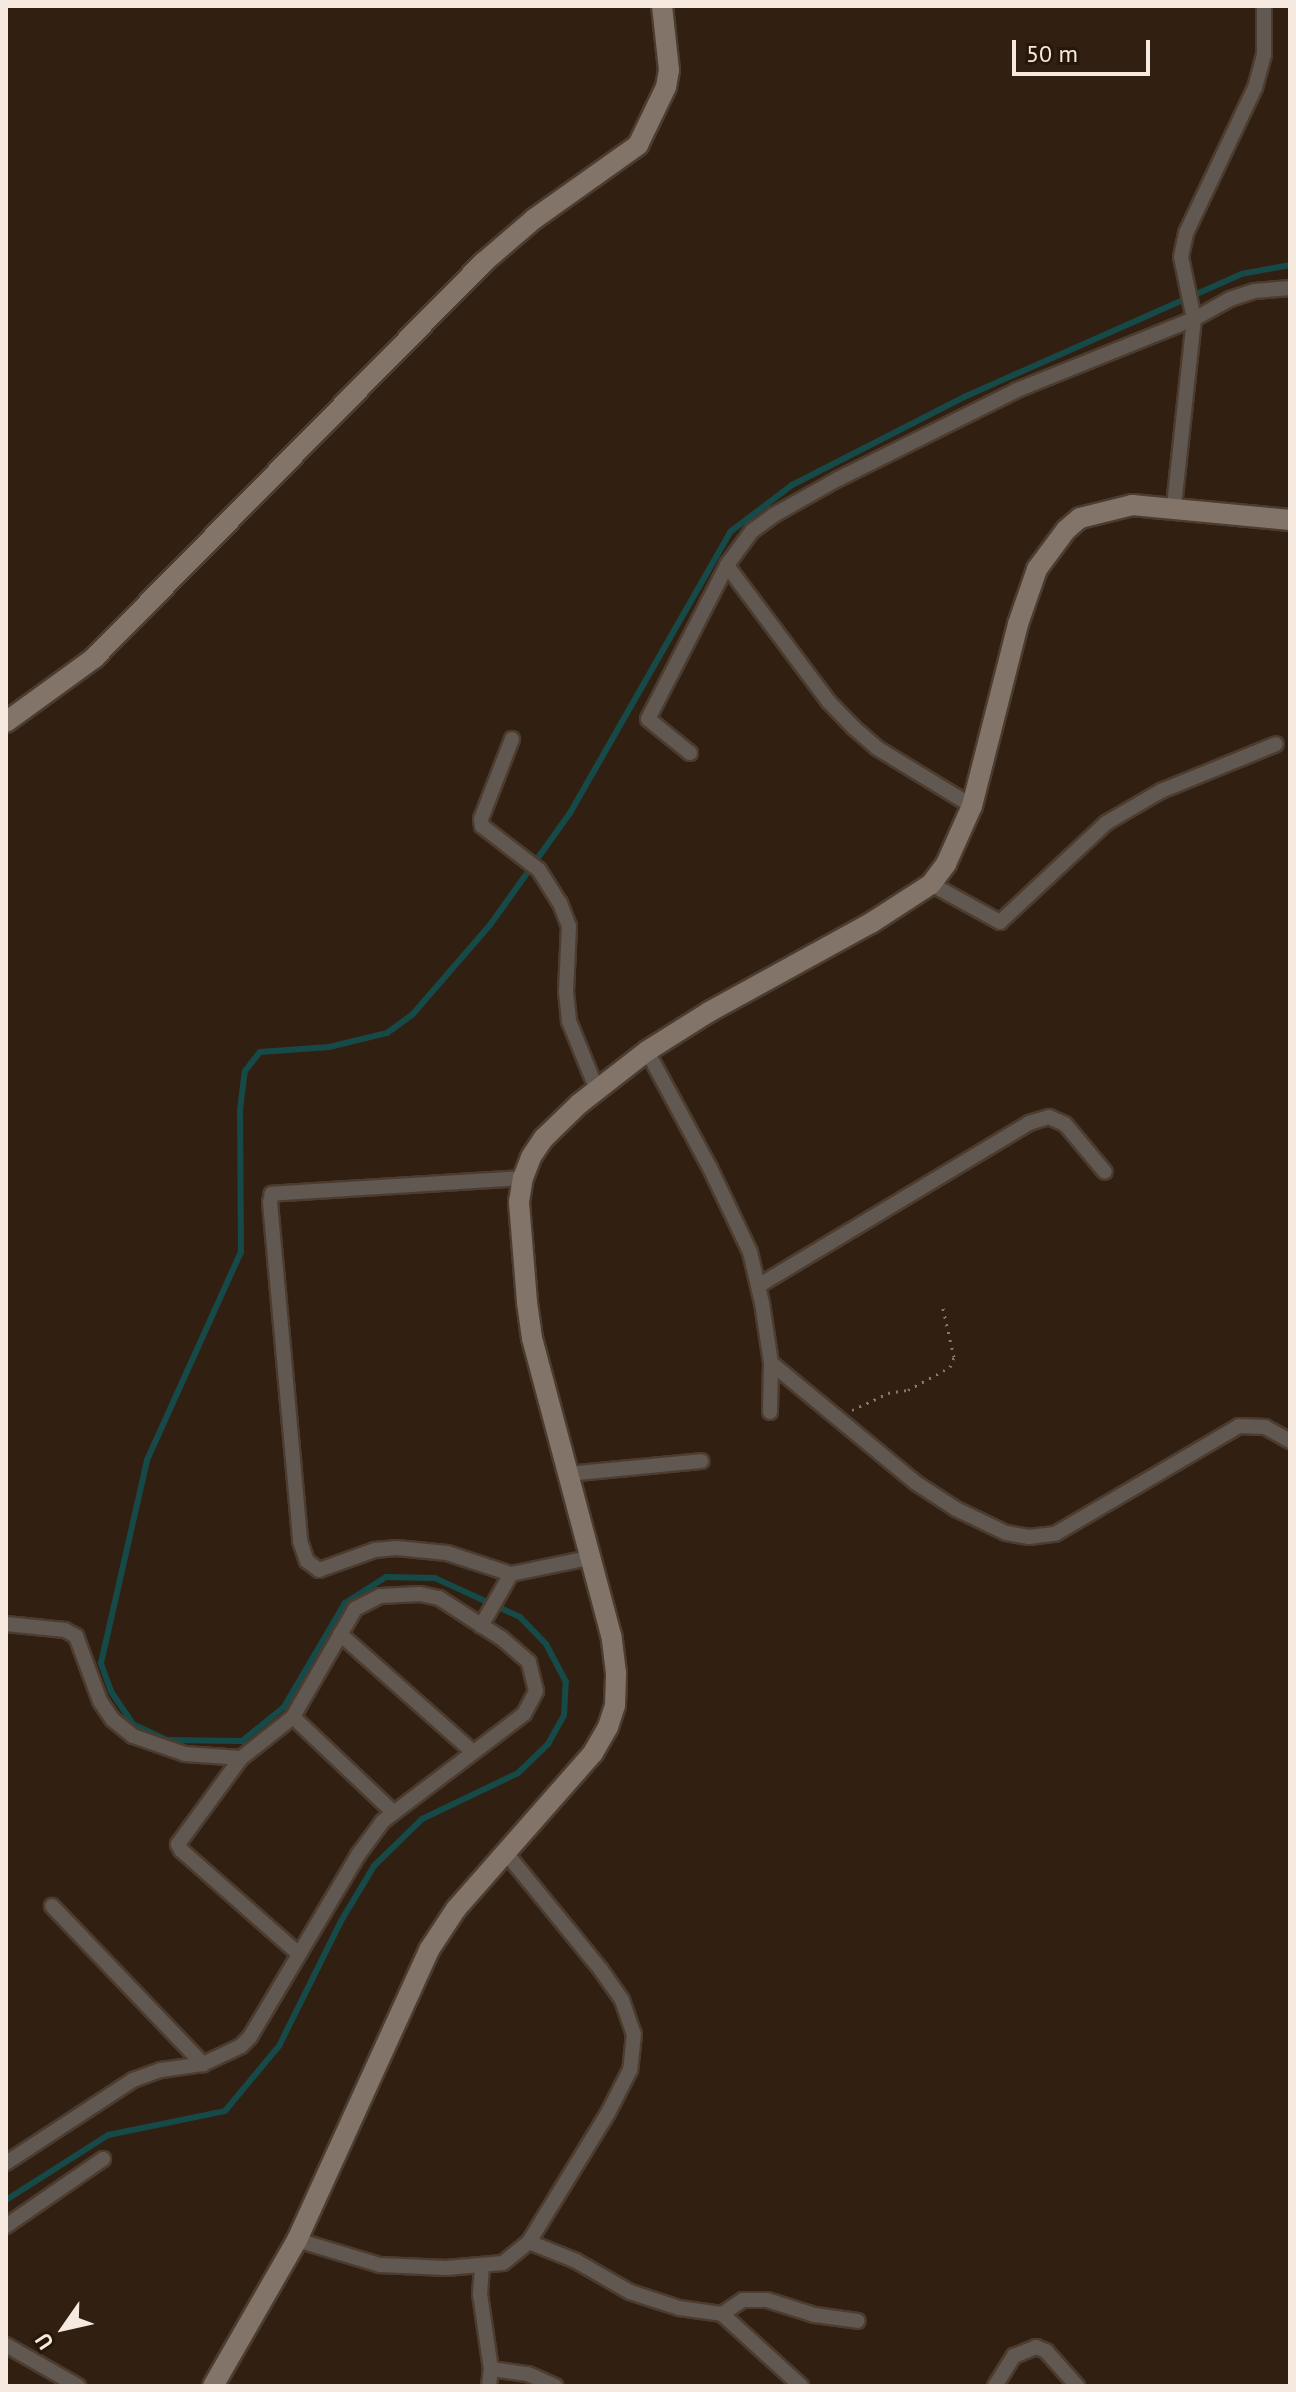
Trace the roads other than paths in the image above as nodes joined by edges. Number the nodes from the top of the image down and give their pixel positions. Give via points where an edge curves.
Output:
1 (662, 6) edge
2 (1264, 6) edge
3 (1290, 288) edge
4 (1193, 314) junction
5 (1174, 506) junction
6 (1290, 520) edge
7 (728, 567) junction
8 (6, 722) edge
9 (512, 739) dead end
10 (1276, 744) dead end
11 (690, 753) dead end
12 (972, 806) junction
13 (931, 884) junction
14 (647, 1051) junction
15 (597, 1090) junction
16 (1105, 1172) dead end
17 (523, 1178) junction
18 (758, 1286) junction
19 (771, 1363) junction
20 (770, 1412) dead end
21 (1290, 1441) edge
22 (701, 1461) dead end
23 (567, 1474) junction
24 (589, 1558) junction
25 (510, 1577) junction
26 (6, 1624) edge
27 (481, 1626) junction
28 (340, 1634) junction
29 (293, 1717) junction
30 (472, 1751) junction
31 (241, 1758) junction
32 (392, 1811) junction
33 (506, 1853) junction
34 (52, 1906) dead end
35 (298, 1953) junction
36 (203, 2064) junction
37 (103, 2159) dead end
38 (6, 2163) edge
39 (6, 2226) edge
40 (297, 2240) junction
41 (529, 2242) junction
42 (482, 2266) junction
43 (722, 2314) junction
44 (858, 2321) dead end
45 (6, 2345) edge
46 (491, 2369) junction
47 (78, 2386) edge
48 (213, 2386) edge
49 (489, 2386) edge
50 (555, 2386) edge
51 (801, 2386) edge
52 (995, 2386) edge
53 (1077, 2386) edge

1 - 8 street via 669,70 638,145 484,262 94,658
2 - 4 street via 1264,54 1255,88 1186,233 1182,274
3 - 4 street via 1244,293
4 - 5 street
4 - 7 street via 1017,390 838,479 752,531
5 - 6 street
5 - 12 street via 1109,508 1080,518 1051,547 1037,569 1018,624
7 - 11 street via 648,719
7 - 12 street via 853,727 877,748
9 - 15 street via 481,819 489,832 539,870 560,903 569,926 569,1021
10 - 13 street via 1161,791 1106,823 1000,922
12 - 13 street
13 - 14 street
14 - 15 street
14 - 18 street via 736,1219
15 - 17 street via 544,1138
16 - 18 street via 1065,1124 1049,1117 1029,1123
17 - 23 street via 519,1230 530,1326
17 - 25 street via 277,1192 270,1202 300,1541 307,1561 319,1570 375,1550 397,1548 447,1553
18 - 19 street
19 - 20 street
19 - 21 street via 916,1483 1006,1533 1029,1537 1055,1534 1239,1426 1265,1427
22 - 23 street
23 - 24 street
24 - 25 street
24 - 33 street via 611,1635 615,1705 593,1753
25 - 27 street
26 - 31 street via 65,1630 76,1636 100,1701 133,1736 185,1754
27 - 28 street via 439,1598 398,1594 380,1596 355,1609
27 - 30 street via 529,1662 536,1691 524,1714
28 - 29 street
28 - 30 street
29 - 31 street
29 - 32 street
30 - 32 street
31 - 35 street via 179,1847
32 - 35 street via 358,1855
33 - 40 street via 456,1909 429,1950
33 - 41 street via 601,1970 622,2000 634,2034 625,2081
34 - 36 street
35 - 36 street via 250,2037
36 - 38 street via 133,2080
37 - 39 street
40 - 42 street via 380,2265
40 - 48 street
41 - 42 street via 503,2263
41 - 43 street via 630,2292 679,2308
42 - 46 street via 480,2294
43 - 44 street via 743,2300 767,2300
43 - 51 street
45 - 47 street
46 - 49 street
46 - 50 street via 528,2374
52 - 53 street via 1014,2356 1036,2347

